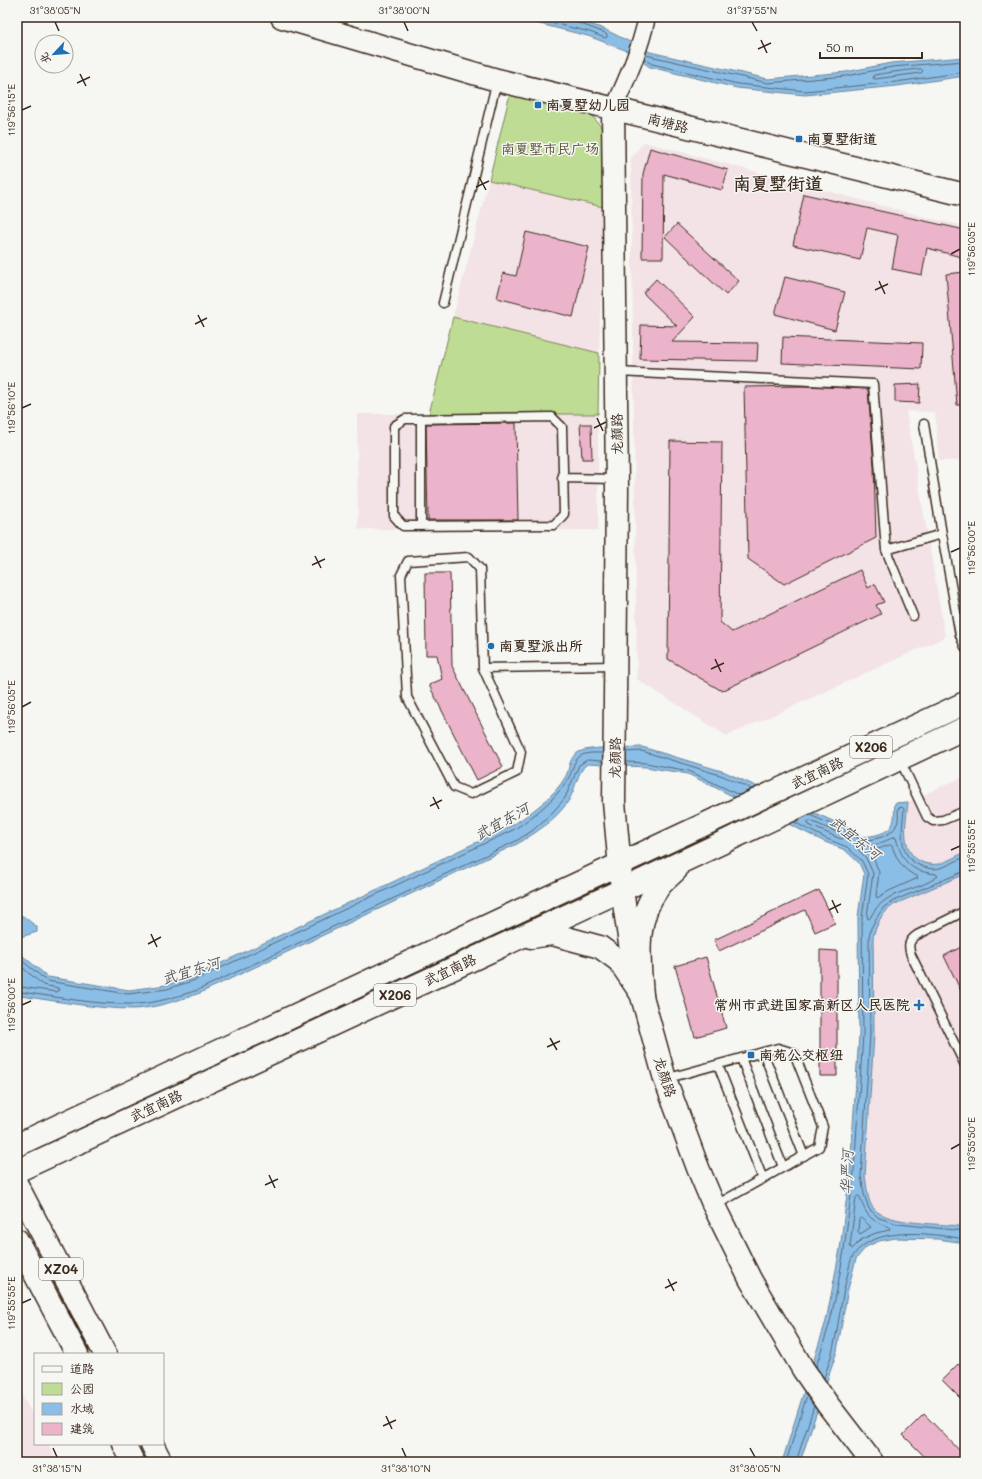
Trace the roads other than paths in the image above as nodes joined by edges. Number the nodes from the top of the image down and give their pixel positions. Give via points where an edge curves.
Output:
1 (282, 17) edge
2 (647, 17) edge
3 (497, 80) junction
4 (613, 110) junction
5 (965, 195) edge
6 (443, 303) dead end
7 (616, 372) junction
8 (421, 419) junction
9 (924, 424) dead end
10 (562, 478) junction
11 (617, 479) junction
12 (421, 526) junction
13 (942, 534) junction
14 (886, 550) junction
15 (913, 616) dead end
16 (965, 647) edge
17 (615, 666) junction
18 (483, 668) junction
19 (965, 704) edge
20 (965, 728) edge
21 (899, 759) junction
22 (965, 811) edge
23 (688, 859) junction
24 (619, 865) junction
25 (622, 890) junction
26 (965, 911) edge
27 (516, 940) junction
28 (642, 995) junction
29 (763, 1052) junction
30 (741, 1058) junction
31 (718, 1065) junction
32 (965, 1066) edge
33 (664, 1079) junction
34 (17, 1145) edge
35 (804, 1156) junction
36 (783, 1167) junction
37 (17, 1171) edge
38 (763, 1178) junction
39 (17, 1185) edge
40 (714, 1206) junction
41 (17, 1240) edge
42 (76, 1353) edge
43 (104, 1353) edge
44 (124, 1445) edge
45 (152, 1445) edge
46 (133, 1462) edge
47 (161, 1462) edge
48 (872, 1462) edge

1 - 3 main road, 南塘路
2 - 4 street via 632,67
3 - 4 main road, 南塘路
3 - 6 lane
4 - 5 main road, 南塘路
4 - 7 main road, 龙颜路
7 - 11 main road, 龙颜路
7 - 14 lane via 873,384
8 - 10 lane via 552,417 562,427
8 - 12 lane
8 - 12 lane via 405,419 394,426 394,516 403,526
9 - 13 lane
10 - 11 lane
10 - 12 lane via 564,514 554,524
11 - 17 main road, 龙颜路
13 - 14 lane
13 - 16 lane via 960,635
14 - 15 lane
17 - 18 lane
17 - 24 main road, 龙颜路 via 614,802
18 - 18 lane via 480,569 469,557 408,561 402,575 407,697 454,787 471,794 517,772 521,752
19 - 24 main road, 武宜南路 / X206
20 - 21 main road, 武宜南路 / X206
21 - 22 lane via 927,817 933,821 943,820
21 - 23 main road, 武宜南路 / X206
23 - 25 main road, 武宜南路 / X206
23 - 28 main road via 658,887 644,912 639,946
24 - 25 main road, 龙颜路
24 - 34 main road, 武宜南路 / X206
25 - 27 main road, 武宜南路 / X206
25 - 28 main road, 龙颜路 via 633,964
26 - 32 lane via 917,935 911,939 908,947
27 - 28 main road via 552,934 600,947 619,961
27 - 37 main road, 武宜南路 / X206
28 - 33 main road, 龙颜路
29 - 30 lane
29 - 35 lane
29 - 35 lane via 778,1048 794,1053 823,1127 819,1148
30 - 31 lane
30 - 36 lane
31 - 33 lane
31 - 38 lane
33 - 40 main road, 龙颜路
35 - 36 lane
36 - 38 lane
38 - 40 lane
39 - 43 main road, XZ04
40 - 48 main road, 龙颜路 via 750,1279 803,1369
41 - 42 main road, XZ04
44 - 46 main road
45 - 47 main road

